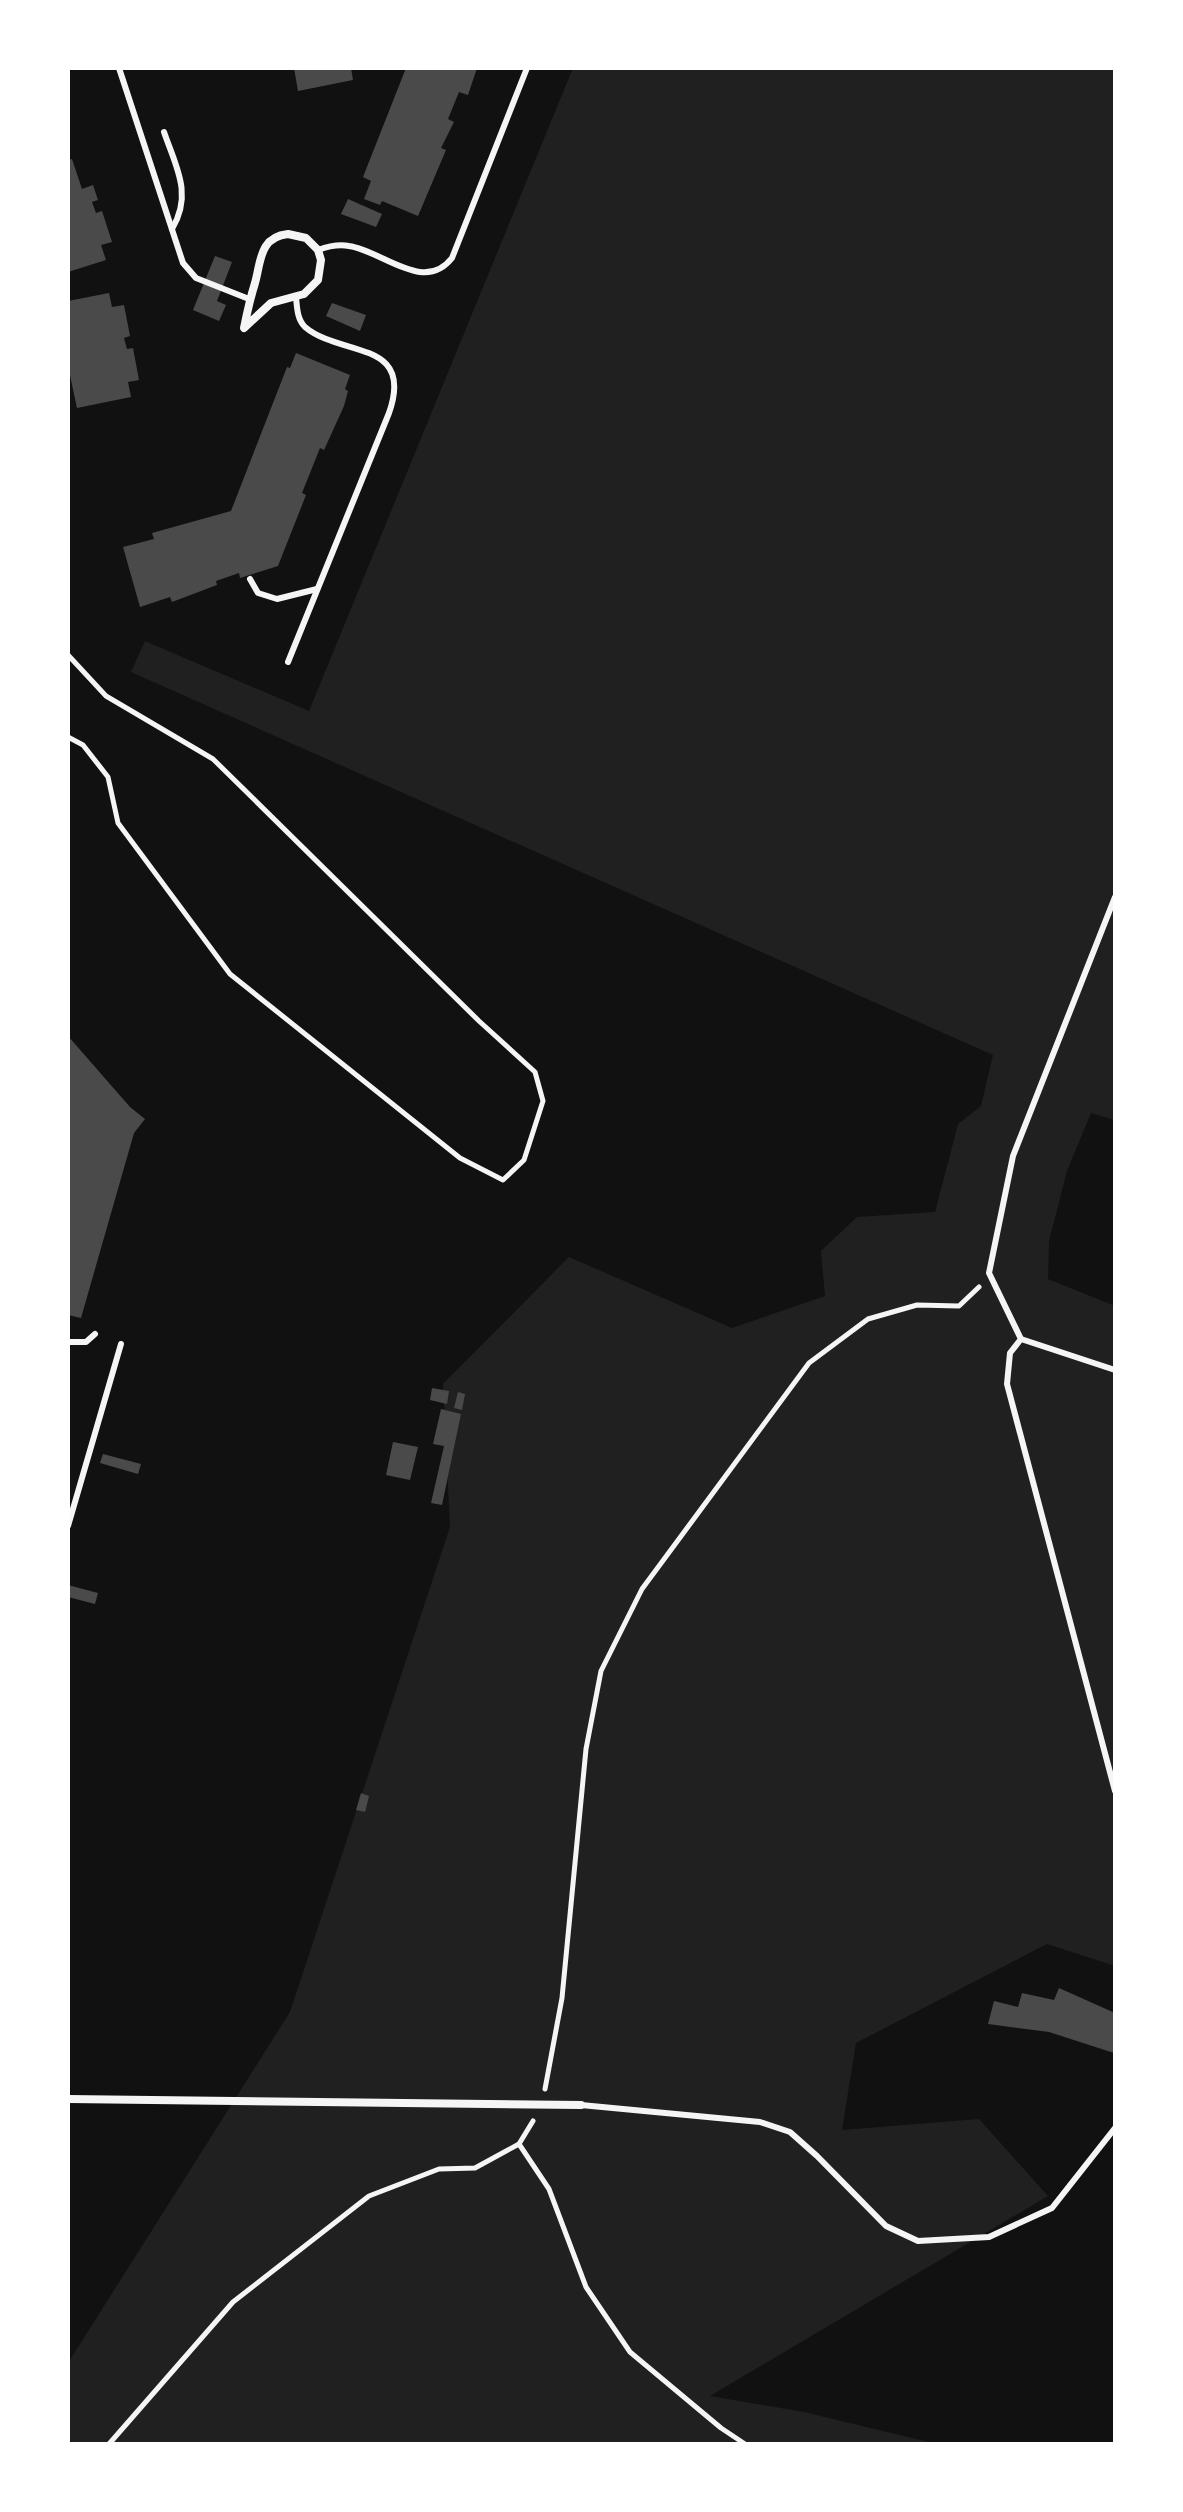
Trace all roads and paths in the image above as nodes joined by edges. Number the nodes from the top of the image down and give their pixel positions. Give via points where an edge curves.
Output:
1 (119, 68) edge
2 (527, 68) edge
3 (164, 132) dead end
4 (172, 229) junction
5 (318, 250) junction
6 (296, 297) junction
7 (249, 299) junction
8 (250, 579) dead end
9 (317, 589) junction
10 (68, 655) edge
11 (288, 662) dead end
12 (68, 737) edge
13 (1115, 897) edge
14 (989, 1273) junction
15 (95, 1334) dead end
16 (1021, 1339) junction
17 (68, 1342) edge
18 (121, 1344) dead end
19 (1115, 1370) edge
20 (68, 1526) edge
21 (1115, 1791) edge
22 (68, 2099) edge
23 (542, 2105) junction
24 (581, 2105) joint
25 (1115, 2128) edge
26 (519, 2144) junction
27 (109, 2444) edge
28 (745, 2444) edge

1 - 4 lane
2 - 5 lane via 452,258 443,269 421,273 352,246
3 - 4 lane via 183,190
4 - 7 lane via 192,274
5 - 6 street via 318,280
5 - 7 street via 297,235 273,238 262,251
6 - 7 street via 271,303 244,328
6 - 9 lane via 306,327 377,357 392,374 395,388
8 - 9 lane via 258,593 272,598
9 - 11 lane
10 - 12 path via 106,696 213,759 535,1072 543,1101 524,1160 503,1180 460,1158 230,974 118,823 108,777 83,745
13 - 14 lane via 1013,1156
14 - 16 lane
14 - 23 path via 959,1306 917,1305 868,1319 809,1363 642,1589 601,1671 586,1749 562,1998
15 - 17 lane via 80,1344
16 - 19 lane
16 - 21 lane via 1010,1353 1007,1384
18 - 20 lane
22 - 23 street
23 - 24 street
23 - 26 path
24 - 25 lane via 760,2122 790,2132 886,2226 918,2241 989,2237 1052,2208
26 - 27 path via 475,2168 439,2169 369,2196 233,2302
26 - 28 path via 549,2189 586,2287 630,2352

